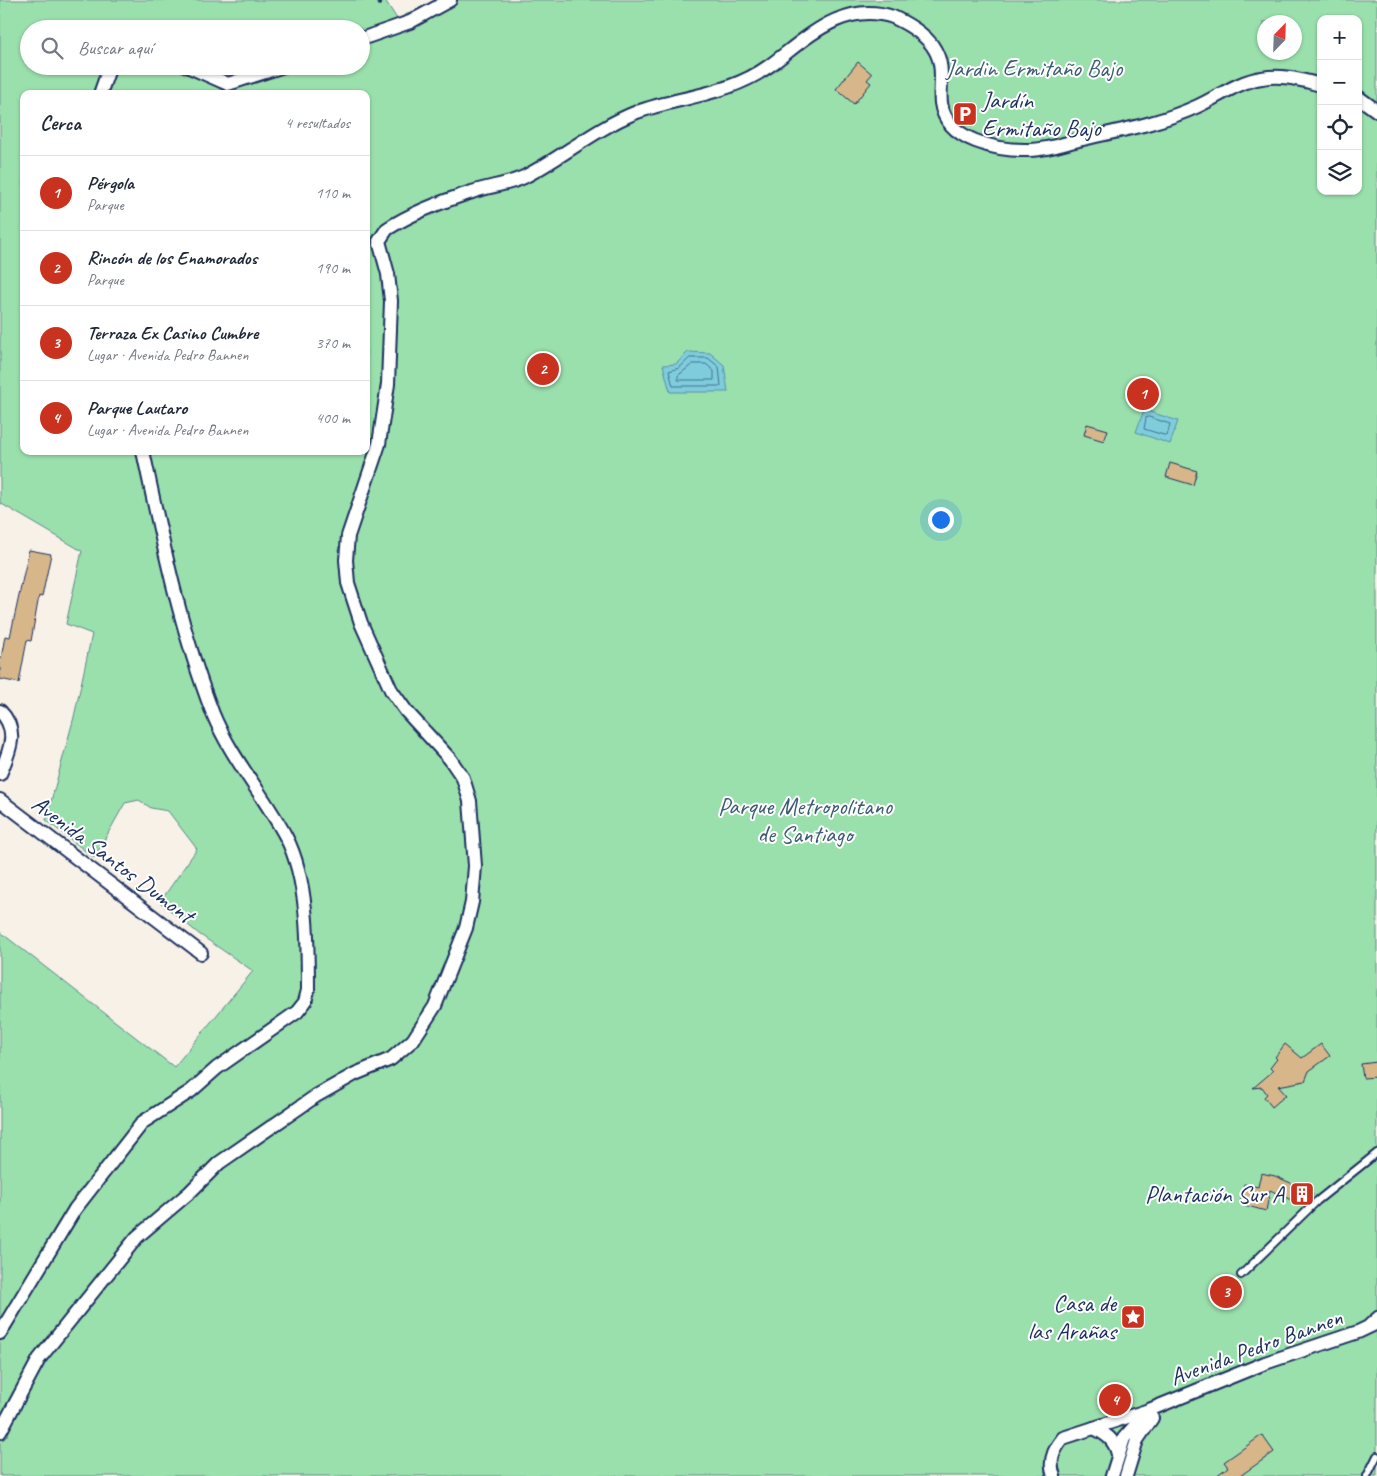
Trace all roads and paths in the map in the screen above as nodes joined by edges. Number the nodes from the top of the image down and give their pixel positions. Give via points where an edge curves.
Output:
1 (450, 0) edge
2 (370, 36) edge
3 (107, 75) edge
4 (208, 75) edge
5 (256, 75) edge
6 (1317, 84) edge
7 (101, 90) edge
8 (1362, 100) edge
9 (1377, 111) edge
10 (144, 455) edge
11 (0, 711) edge
12 (0, 774) edge
13 (0, 800) edge
14 (201, 953) dead end
15 (1377, 1153) edge
16 (1242, 1275) dead end
17 (1377, 1314) edge
18 (1377, 1323) edge
19 (1358, 1332) junction
20 (0, 1333) edge
21 (1152, 1412) junction
22 (1094, 1428) junction
23 (0, 1432) edge
24 (1118, 1454) junction
25 (1377, 1456) edge
26 (1054, 1476) edge
27 (1112, 1476) edge
28 (1126, 1476) edge
29 (1367, 1476) edge

1 - 2 street via 410,22
3 - 7 street
4 - 5 street via 228,84
6 - 23 street via 1283,77 1261,78 1151,124 1044,149 987,146 965,135 945,117 941,106 940,62 929,42 893,17 874,11 853,12 823,24 772,64 734,86 638,112 601,129 522,177 467,193 387,229 379,241 391,301 388,384 379,444 348,536 348,583 361,623 391,690 463,778 470,801 475,866 466,928 435,1006 413,1040 391,1059 316,1096 219,1163 137,1238 39,1359
8 - 9 street
10 - 20 street via 173,591 214,716 287,839 298,869 303,898 308,990 305,1002 297,1012 217,1068 191,1091 142,1122 75,1209
11 - 12 street via 9,720 12,744
13 - 14 street, Avenida Santos Dumont
15 - 16 lane via 1317,1201
17 - 19 lane
18 - 19 street, Avenida Pedro Bannen
19 - 21 street, Avenida Pedro Bannen via 1265,1363
21 - 22 street, Avenida Pedro Bannen
21 - 24 street, Avenida Pedro Bannen via 1124,1438
21 - 28 street via 1136,1440
22 - 24 street via 1109,1436
22 - 26 street, Avenida Pedro Bannen via 1063,1438 1056,1446 1051,1460
24 - 27 street, Avenida Pedro Bannen
25 - 29 lane

